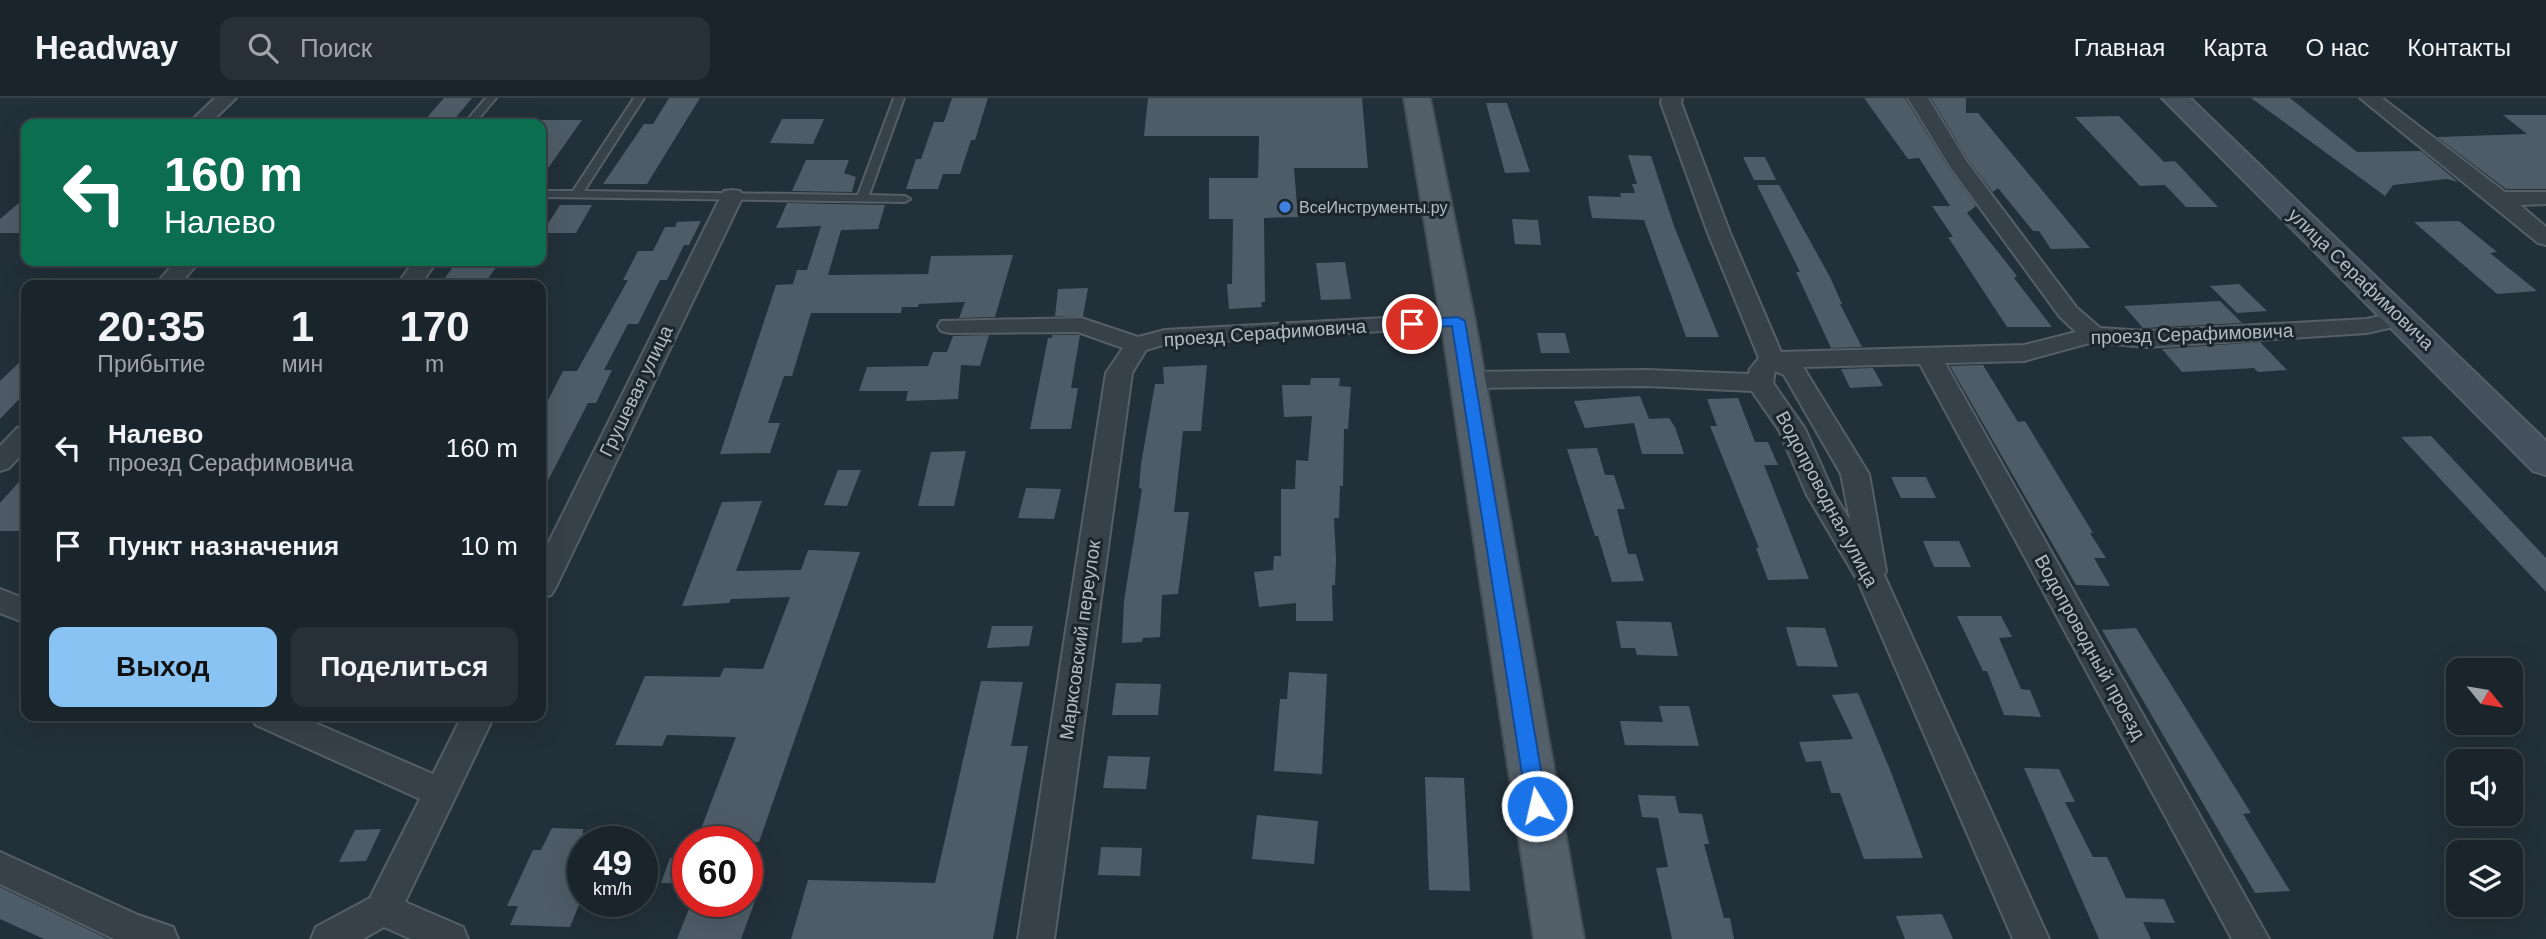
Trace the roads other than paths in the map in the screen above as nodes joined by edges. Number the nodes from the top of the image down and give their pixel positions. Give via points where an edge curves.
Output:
1 (226, 98) edge
2 (491, 98) edge
3 (639, 98) edge
4 (899, 98) edge
5 (1417, 98) edge
6 (1918, 98) edge
7 (2175, 98) edge
8 (2370, 98) edge
9 (1668, 100) edge
10 (203, 119) edge
11 (474, 119) edge
12 (546, 194) edge
13 (577, 194) junction
14 (732, 196) junction
15 (863, 197) junction
16 (2546, 198) edge
17 (905, 199) dead end
18 (2500, 199) junction
19 (2546, 238) edge
20 (184, 266) edge
21 (171, 280) edge
22 (2402, 318) junction
23 (1458, 321) junction
24 (950, 326) dead end
25 (2092, 335) junction
26 (1137, 345) junction
27 (1928, 355) junction
28 (1766, 371) junction
29 (1468, 380) junction
30 (21, 439) edge
31 (0, 462) edge
32 (2546, 462) edge
33 (546, 577) edge
34 (1871, 580) junction
35 (0, 600) edge
36 (21, 609) edge
37 (278, 721) edge
38 (476, 721) edge
39 (440, 792) junction
40 (0, 867) edge
41 (383, 909) junction
42 (160, 939) edge
43 (329, 939) edge
44 (450, 939) edge
45 (1036, 939) edge
46 (1559, 939) edge
47 (2031, 939) edge
48 (2251, 939) edge

1 - 10 street
2 - 11 lane
3 - 13 lane
4 - 15 lane
5 - 23 main road
6 - 25 street via 1958,164 2068,312
7 - 22 street, улица Серафимовича
8 - 18 street
9 - 28 street, Водопроводная улица via 1740,286
12 - 13 lane
13 - 14 lane
14 - 15 lane
14 - 33 street, Грушевая улица
15 - 17 lane
16 - 18 street
18 - 19 street
20 - 21 street
22 - 25 street, проезд Серафимовича via 2367,326 2160,338
22 - 32 street, улица Серафимовича
23 - 26 street, проезд Серафимовича via 1165,337
23 - 29 main road
24 - 26 street, проезд Серафимовича via 1081,325
25 - 27 street, проезд Серафимовича via 2024,352
26 - 45 street, Марксовский переулок via 1119,373
27 - 28 street, проезд Серафимовича
27 - 48 street, Водопроводный проезд
28 - 29 street, проезд Серафимовича
28 - 34 street, Водопроводная улица via 1821,495
28 - 34 street via 1793,370 1855,474 1864,510
29 - 46 main road
30 - 31 street
34 - 47 street, Водопроводная улица
35 - 36 street
37 - 39 street
38 - 39 street
39 - 41 street
40 - 42 street
41 - 43 street
41 - 44 street

